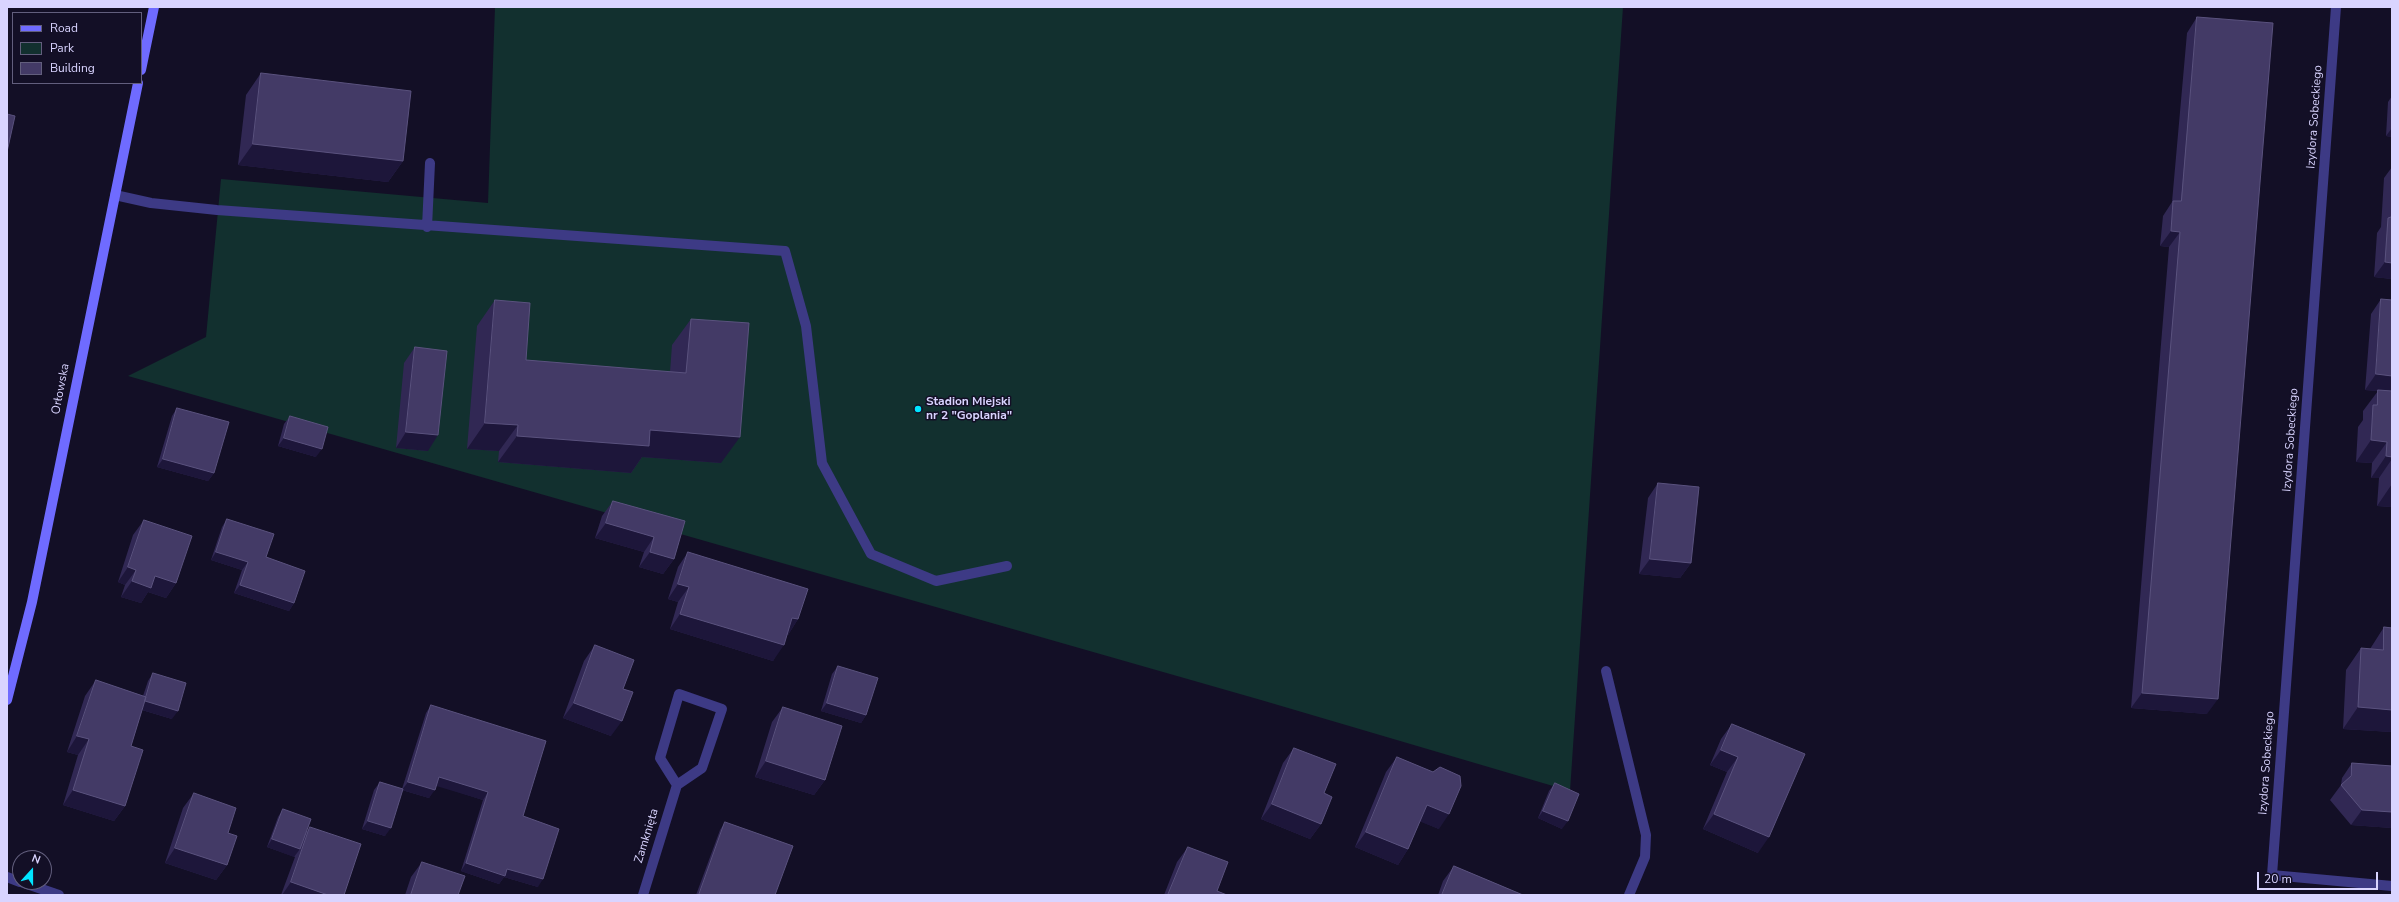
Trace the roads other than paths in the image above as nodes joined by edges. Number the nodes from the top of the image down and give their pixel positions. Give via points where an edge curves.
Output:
1 (154, 7) edge
2 (2336, 7) edge
3 (142, 65) edge
4 (138, 84) edge
5 (430, 162) dead end
6 (115, 195) junction
7 (427, 227) junction
8 (1006, 566) dead end
9 (1606, 671) dead end
10 (7, 700) edge
11 (677, 785) junction
12 (2392, 886) edge
13 (44, 890) edge
14 (59, 895) edge
15 (643, 895) edge
16 (1629, 895) edge

1 - 3 street
2 - 12 street, Izydora Sobeckiego via 2272,876
4 - 6 street, Orłowska
5 - 7 street
6 - 7 street via 152,203 218,210
6 - 10 street, Orłowska via 32,602
7 - 8 street via 785,251 806,326 822,463 871,554 936,581
9 - 16 street via 1646,835 1645,857
11 - 11 street via 660,758 679,694 722,709 702,768
11 - 15 street, Zamknięta
13 - 14 street

